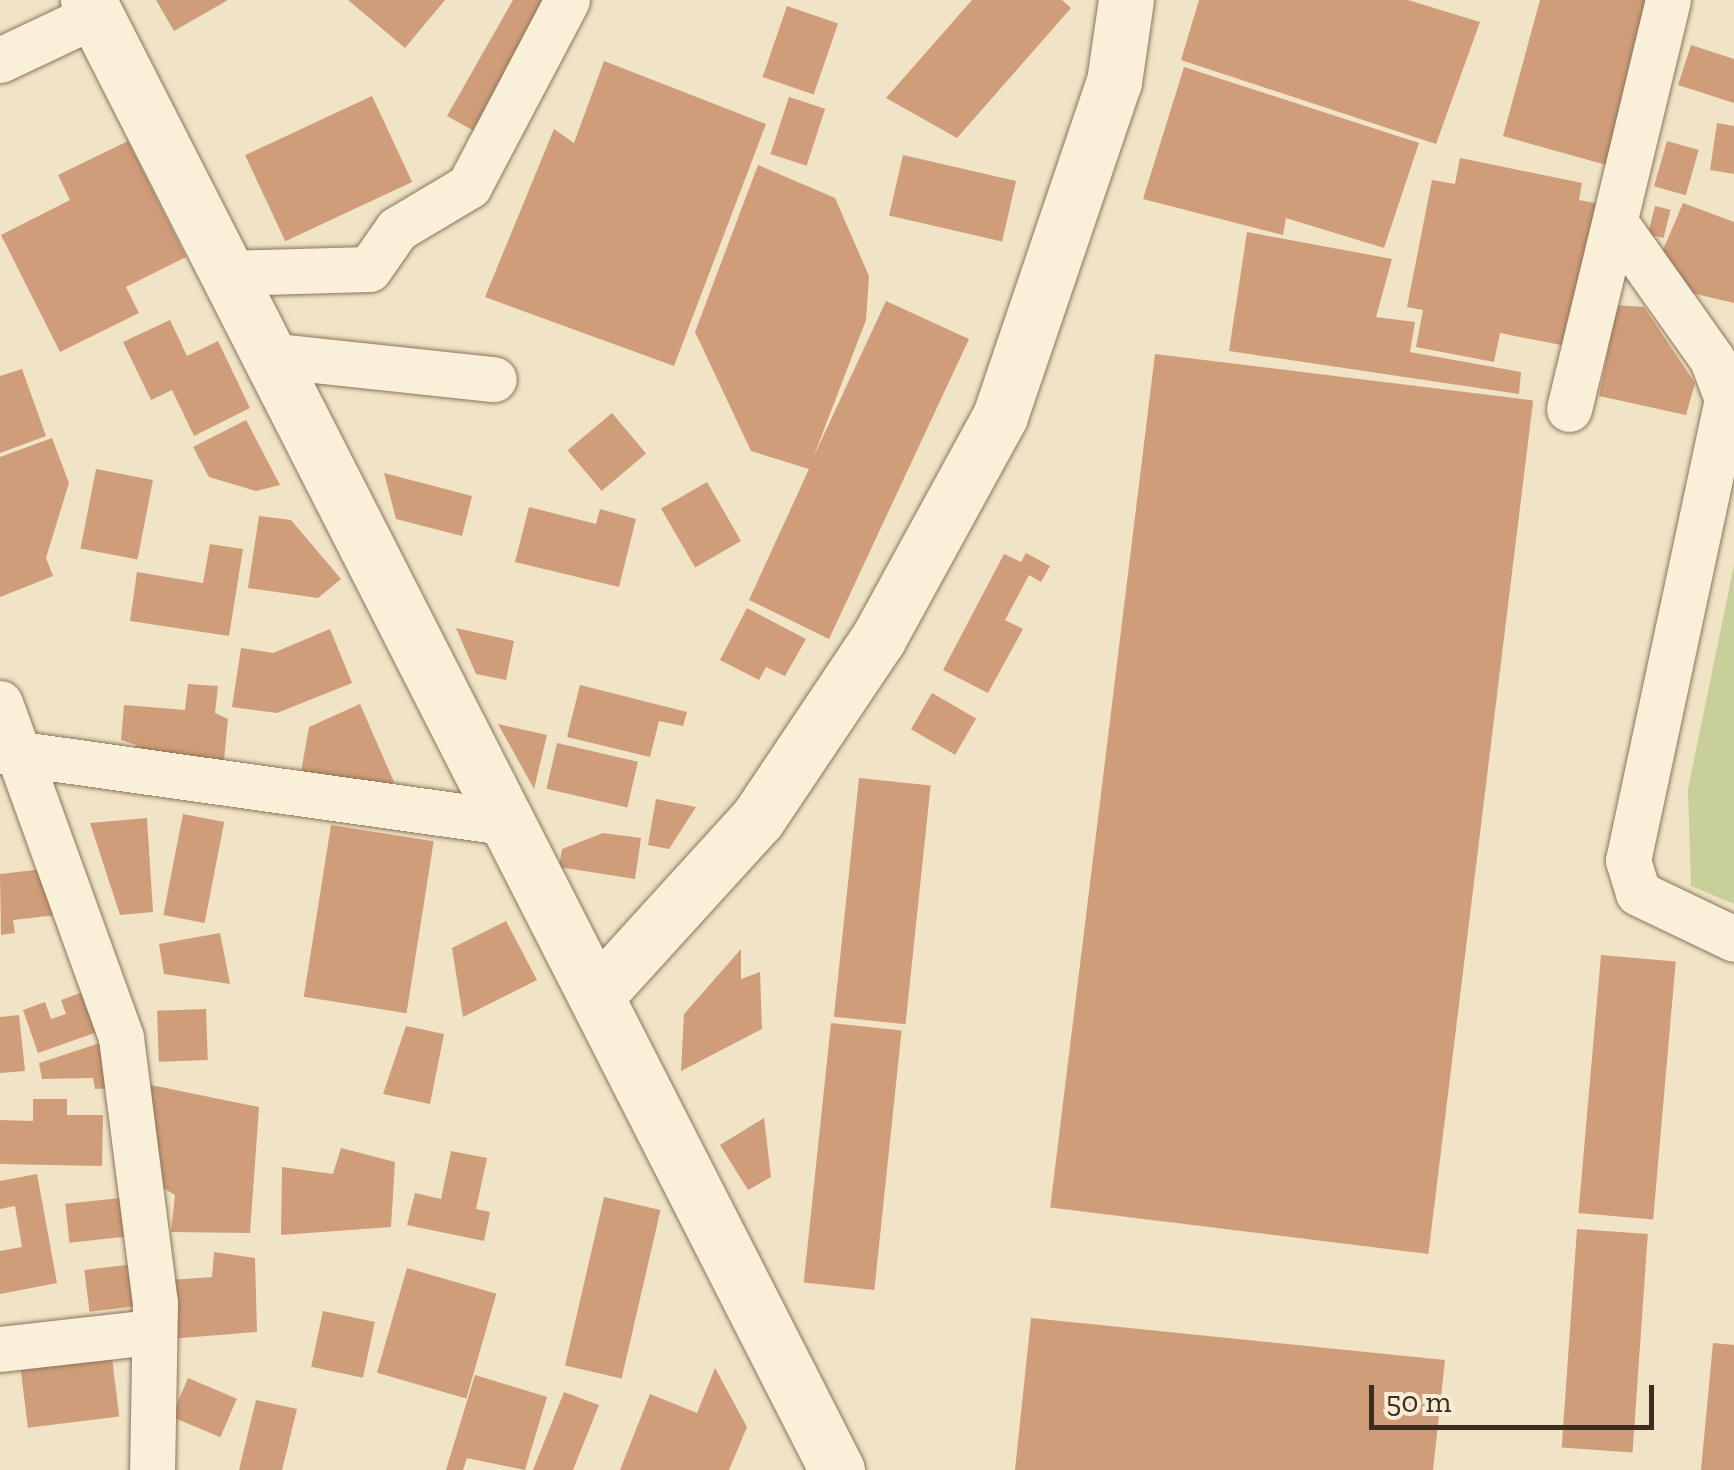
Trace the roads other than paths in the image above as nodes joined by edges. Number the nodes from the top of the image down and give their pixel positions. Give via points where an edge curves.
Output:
1 (568, 0) edge
2 (1126, 0) edge
3 (1668, 0) edge
4 (92, 8) edge
5 (0, 60) edge
6 (1617, 225) junction
7 (226, 273) junction
8 (268, 356) junction
9 (494, 380) dead end
10 (1569, 409) dead end
11 (0, 703) edge
12 (9, 750) edge
13 (504, 822) junction
14 (1734, 939) edge
15 (597, 995) junction
16 (152, 1332) junction
17 (0, 1348) edge
18 (152, 1470) edge
19 (837, 1470) edge

1 - 7 street via 469,186 397,229 370,269
2 - 15 street via 1091,158 1000,416 878,639 758,818
3 - 6 street
4 - 5 street
4 - 7 street
6 - 10 street
6 - 14 street via 1712,359 1726,399 1628,860 1638,893
7 - 8 street
8 - 9 street
8 - 13 street
11 - 12 street
12 - 13 street
12 - 16 street via 121,1038
13 - 15 street
15 - 19 street
16 - 17 street
16 - 18 street

